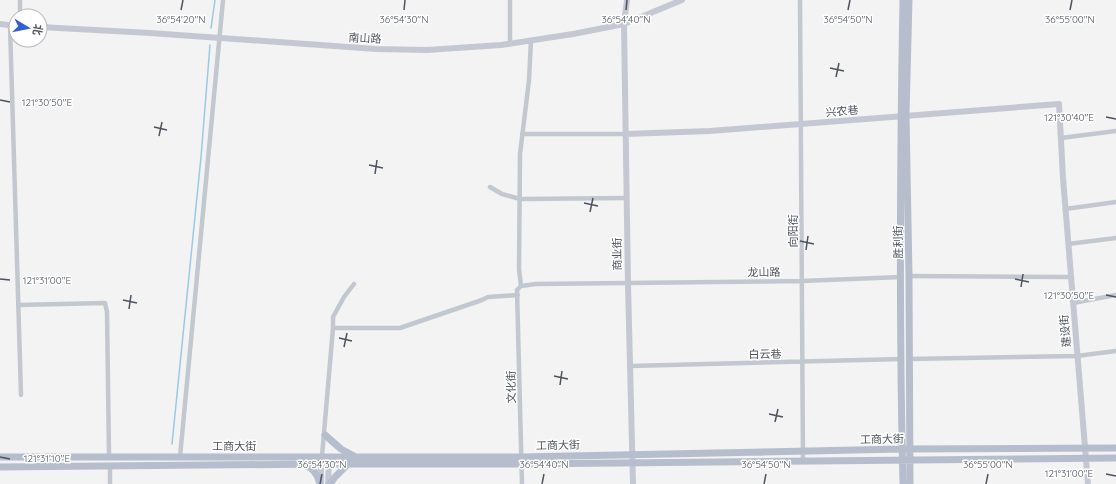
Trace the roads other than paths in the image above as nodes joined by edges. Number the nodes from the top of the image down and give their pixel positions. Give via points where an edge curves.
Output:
1 (223, 0) edge
2 (510, 0) edge
3 (627, 0) edge
4 (682, 0) edge
5 (800, 0) edge
6 (903, 0) edge
7 (909, 0) edge
8 (624, 24) junction
9 (48, 27) edge
10 (219, 38) junction
11 (531, 40) junction
12 (510, 43) junction
13 (13, 48) edge
14 (1059, 104) joint
15 (904, 116) junction
16 (801, 124) junction
17 (1116, 131) edge
18 (522, 134) junction
19 (626, 134) junction
20 (1061, 138) junction
21 (490, 187) dead end
22 (627, 198) junction
23 (520, 199) junction
24 (1116, 202) edge
25 (1065, 209) junction
26 (1116, 238) edge
27 (1068, 244) junction
28 (910, 276) junction
29 (900, 277) junction
30 (1071, 277) junction
31 (802, 281) junction
32 (354, 284) dead end
33 (628, 284) junction
34 (519, 288) junction
35 (1116, 295) edge
36 (518, 296) junction
37 (1073, 303) junction
38 (18, 305) junction
39 (333, 328) junction
40 (1116, 351) edge
41 (1077, 356) junction
42 (905, 359) junction
43 (802, 362) junction
44 (630, 366) junction
45 (21, 395) dead end
46 (325, 435) junction
47 (1116, 448) edge
48 (1085, 449) junction
49 (902, 450) junction
50 (910, 450) junction
51 (804, 451) junction
52 (633, 454) junction
53 (109, 456) junction
54 (0, 457) edge
55 (180, 457) junction
56 (521, 457) junction
57 (358, 458) junction
58 (1086, 458) junction
59 (1116, 458) edge
60 (325, 460) junction
61 (902, 460) junction
62 (910, 461) junction
63 (803, 462) junction
64 (633, 463) junction
65 (300, 464) junction
66 (348, 464) junction
67 (522, 464) junction
68 (110, 466) junction
69 (0, 467) edge
70 (110, 484) edge
71 (320, 484) edge
72 (329, 484) edge
73 (522, 484) edge
74 (633, 484) edge
75 (903, 484) edge
76 (910, 484) edge
77 (1088, 484) edge

1 - 10 street
2 - 12 street
3 - 8 street, 商业街
4 - 8 street, 南山路
5 - 16 street, 向阳街
6 - 15 main road, 胜利街
7 - 15 main road, 胜利街
8 - 11 street, 南山路
8 - 19 street, 商业街
9 - 10 street, 南山路
10 - 12 street, 南山路 via 383,50 427,50
10 - 55 street
11 - 12 street, 南山路
11 - 18 street, 文化街
13 - 38 street
14 - 15 street, 兴农巷
14 - 20 street, 建设街
15 - 16 street, 兴农巷
15 - 28 main road, 胜利街
15 - 29 main road, 胜利街
16 - 19 street, 兴农巷
16 - 31 street, 向阳街
17 - 20 street
18 - 19 street
18 - 23 street, 文化街
19 - 22 street, 商业街
20 - 25 street, 建设街
21 - 23 street via 502,194
22 - 23 street
22 - 33 street, 商业街
23 - 34 street, 文化街
24 - 25 street
25 - 27 street, 建设街
26 - 27 street
27 - 30 street, 建设街
28 - 30 street
28 - 42 main road, 胜利街
29 - 31 street, 龙山路
29 - 42 main road, 胜利街
30 - 37 street, 建设街
31 - 33 street, 龙山路
31 - 43 street, 向阳街
32 - 39 street via 333,317
33 - 34 street, 龙山路 via 536,284
33 - 44 street, 商业街
34 - 36 street, 文化街
35 - 37 street
36 - 39 street via 488,297 400,328
36 - 56 street, 文化街
37 - 41 street, 建设街
38 - 45 street
38 - 53 street via 105,303
39 - 46 street
40 - 41 street, 白云巷
41 - 42 street, 白云巷
41 - 48 street, 建设街
42 - 43 street, 白云巷
42 - 49 main road, 胜利街
42 - 50 main road, 胜利街
43 - 44 street, 白云巷
43 - 51 street, 向阳街
44 - 52 street, 商业街
46 - 57 main road via 340,449
46 - 60 street
47 - 48 main road, 工商大街
48 - 50 main road, 工商大街
48 - 58 street, 建设街
49 - 50 main road, 工商大街
49 - 51 main road, 工商大街
49 - 61 main road, 胜利街
50 - 62 main road, 胜利街
51 - 52 main road, 工商大街
51 - 63 street, 向阳街
52 - 56 main road, 工商大街
52 - 64 street, 商业街
53 - 54 main road, 工商大街
53 - 55 main road, 工商大街
55 - 60 main road, 工商大街
56 - 57 main road, 工商大街
56 - 67 street, 文化街
57 - 60 main road, 工商大街
58 - 59 main road, 工商大街
58 - 62 main road, 工商大街
58 - 77 street, 建设街
60 - 65 main road, 工商大街
60 - 66 main road, 工商大街
60 - 71 street
60 - 72 street
61 - 62 main road, 工商大街
61 - 63 main road, 工商大街
61 - 75 main road, 胜利街
62 - 76 main road, 胜利街
63 - 64 main road, 工商大街
64 - 67 main road, 工商大街
64 - 74 street, 商业街
65 - 68 main road, 工商大街
65 - 71 main road via 313,470
66 - 67 main road, 工商大街
66 - 72 main road
67 - 73 street, 文化街
68 - 69 main road, 工商大街
68 - 70 street

